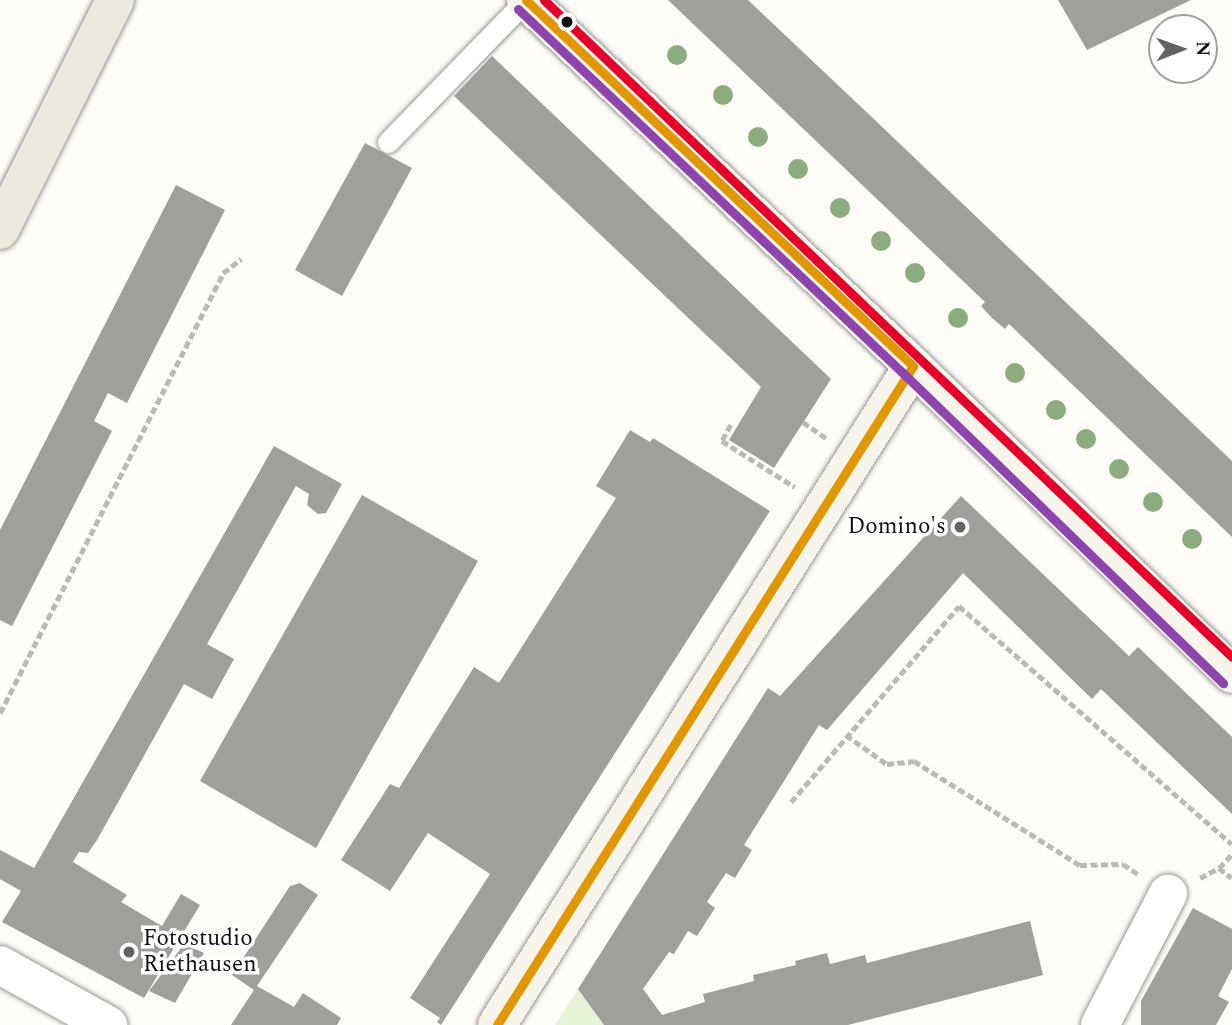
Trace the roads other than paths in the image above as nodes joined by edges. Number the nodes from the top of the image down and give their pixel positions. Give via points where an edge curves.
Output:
1 (114, 0) edge
2 (526, 0) edge
3 (388, 142) dead end
4 (0, 230) edge
5 (913, 366) junction
6 (1232, 674) edge
7 (1168, 894) road end
8 (0, 965) edge
9 (108, 1025) edge
10 (498, 1025) edge
11 (1100, 1025) edge

1 - 4 main road
2 - 3 lane
2 - 5 street
5 - 6 street
5 - 10 street
7 - 11 street
8 - 9 street

